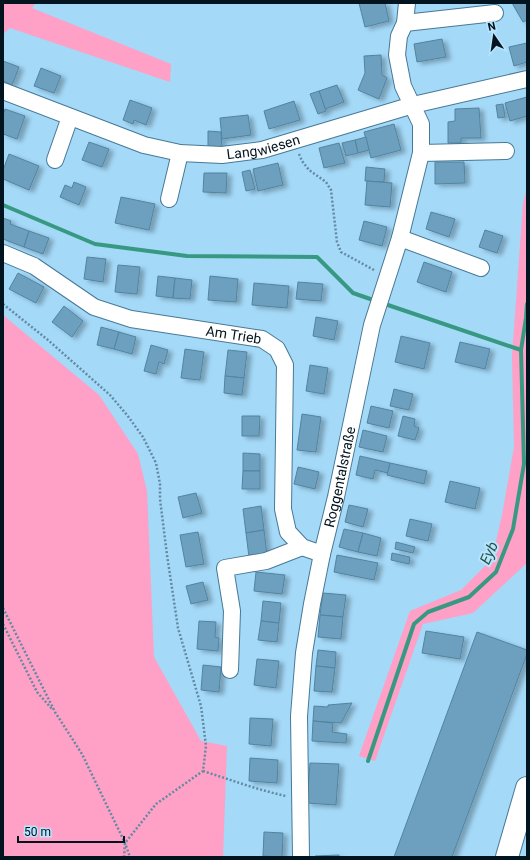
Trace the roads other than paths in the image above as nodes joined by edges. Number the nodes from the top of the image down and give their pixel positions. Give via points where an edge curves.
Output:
1 (406, 3) edge
2 (495, 13) dead end
3 (405, 23) junction
4 (527, 79) edge
5 (3, 91) edge
6 (413, 105) junction
7 (70, 117) junction
8 (506, 151) dead end
9 (180, 153) junction
10 (421, 153) junction
11 (55, 160) dead end
12 (169, 199) dead end
13 (400, 238) junction
14 (3, 252) edge
15 (481, 268) dead end
16 (302, 547) junction
17 (322, 554) junction
18 (230, 670) dead end
19 (527, 788) edge
20 (302, 857) edge
21 (508, 857) edge

1 - 3 street, Roggentalstraße
2 - 3 street
3 - 6 street, Roggentalstraße via 398,36 397,55 403,86
4 - 6 street, Langwiesen
5 - 7 street, Langwiesen
6 - 9 street, Langwiesen via 262,150 222,154
6 - 10 street, Roggentalstraße via 421,124
7 - 9 street, Langwiesen via 144,145
7 - 11 street
8 - 10 street
9 - 12 street
10 - 13 street, Roggentalstraße
13 - 15 street
13 - 17 street, Roggentalstraße via 371,333
14 - 16 street, Am Trieb via 34,266 94,307 131,319 262,340 276,349 285,365 283,509 288,532
16 - 17 street, Am Trieb
16 - 18 street via 266,561 225,568 232,611
17 - 20 street, Roggentalstraße via 306,646 299,716
19 - 21 main road

